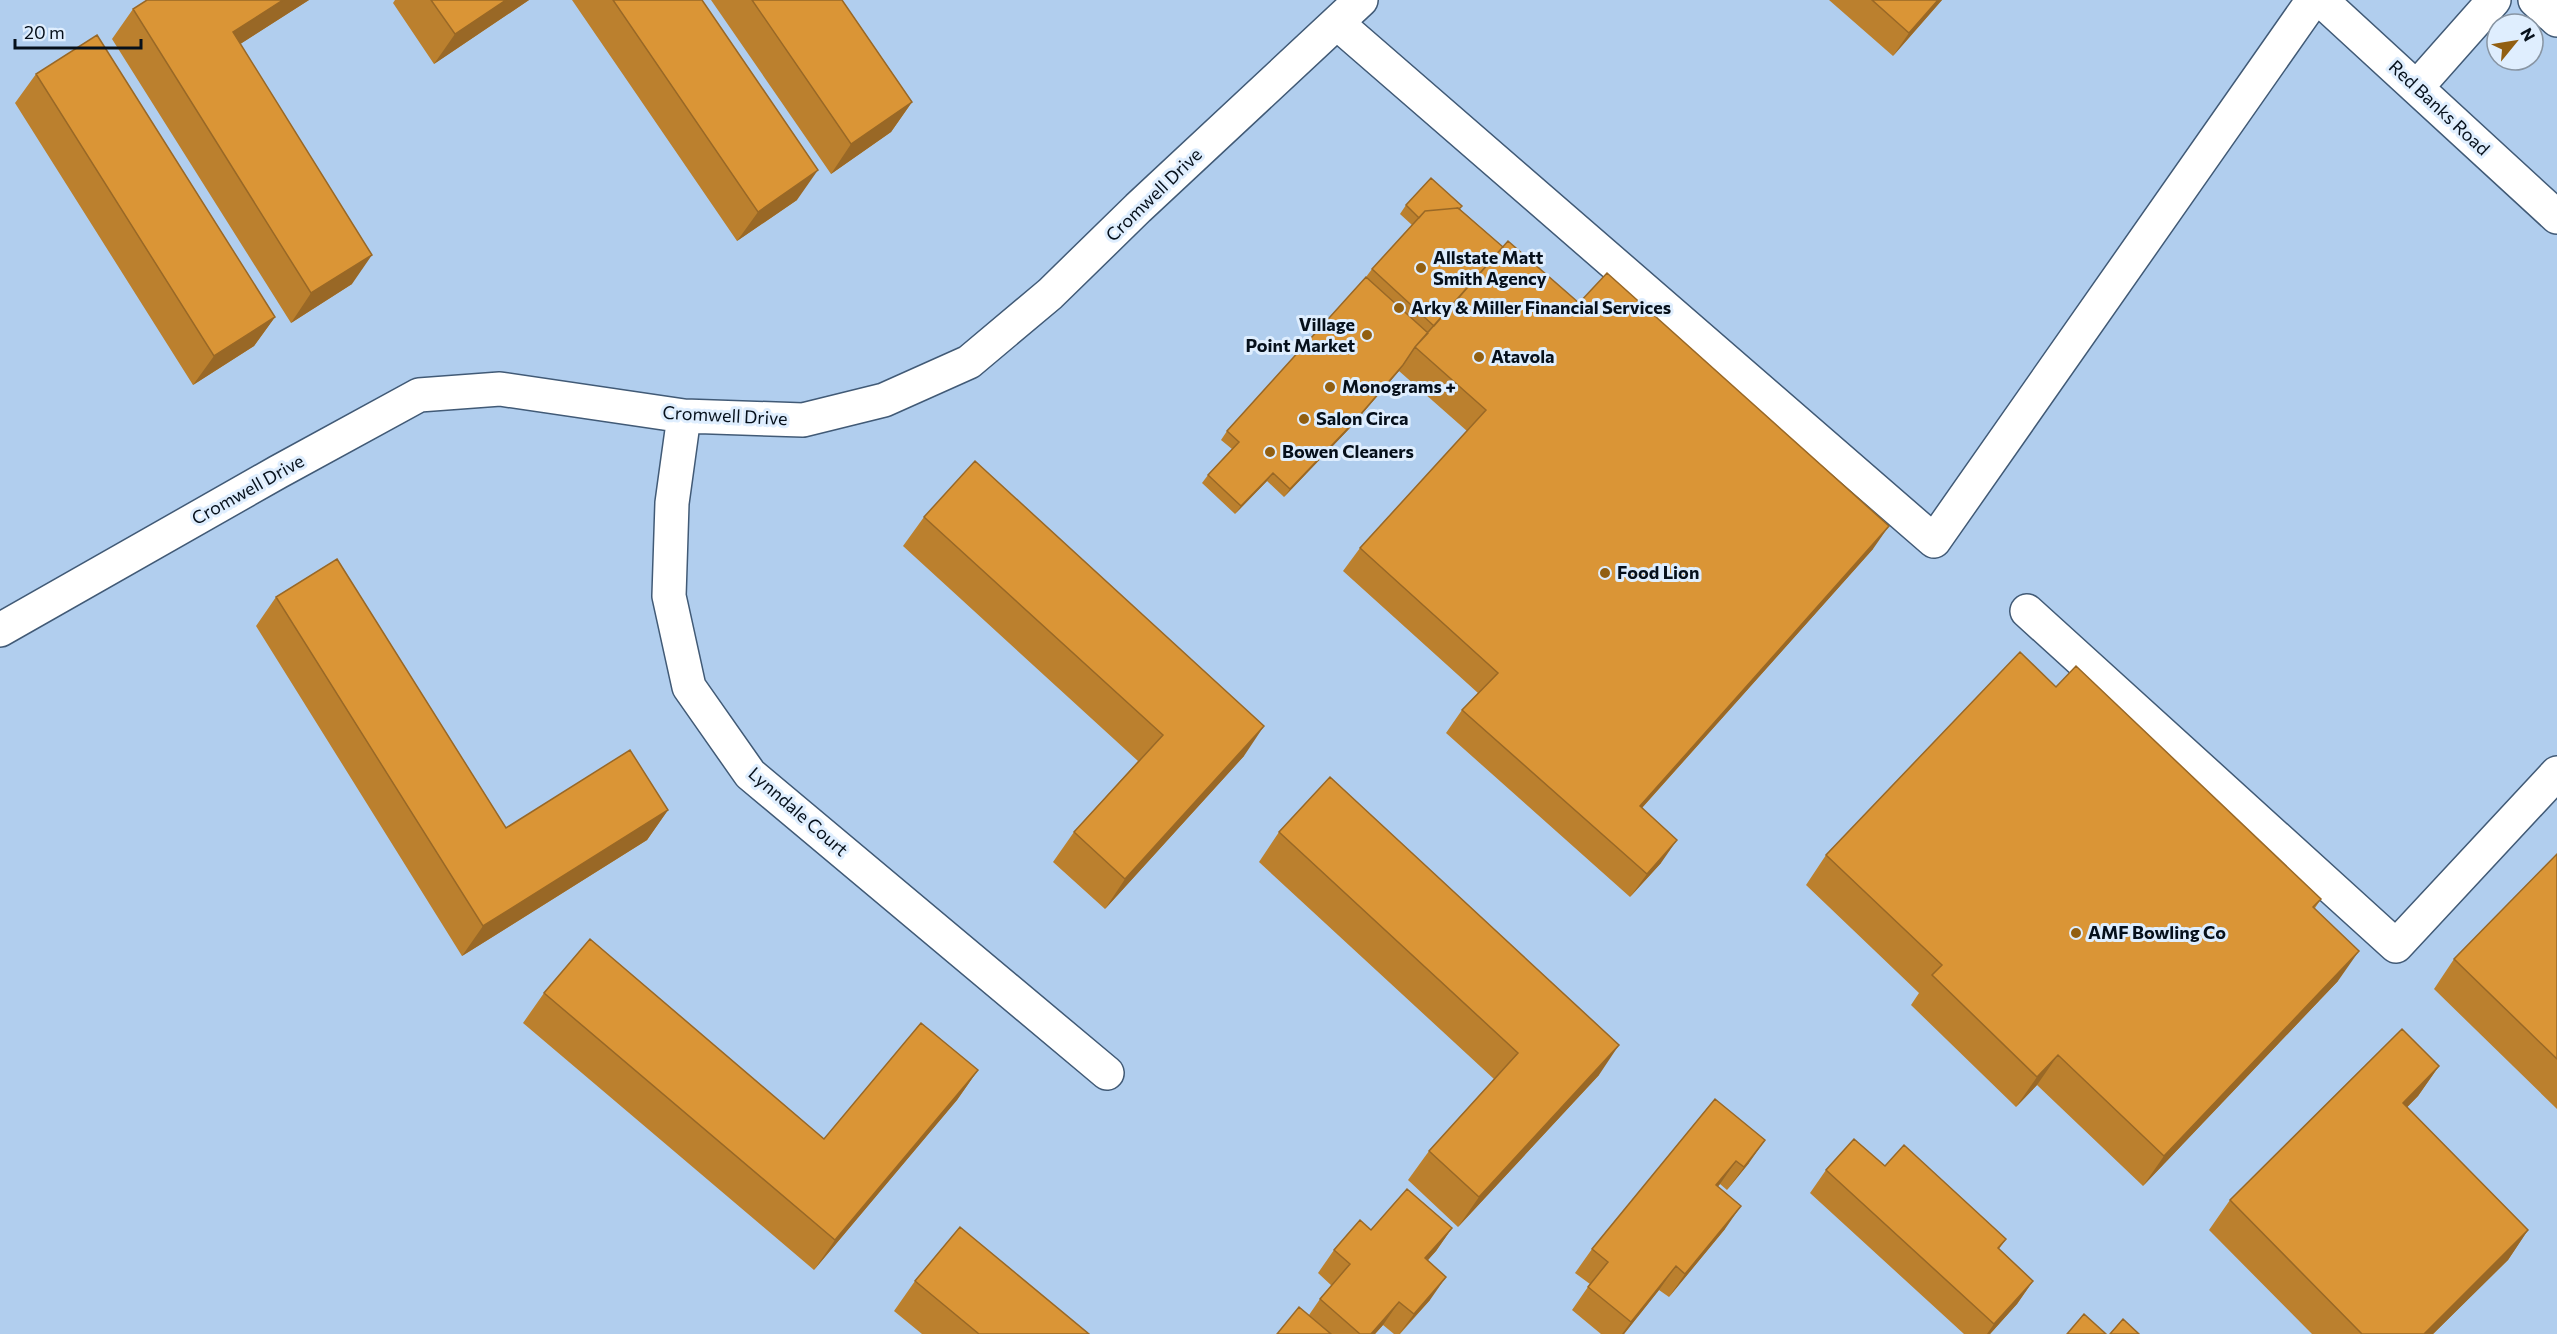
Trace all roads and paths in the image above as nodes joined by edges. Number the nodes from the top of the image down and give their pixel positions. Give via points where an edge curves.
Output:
1 (1361, 0) edge
2 (2313, 0) edge
3 (2321, 0) edge
4 (2494, 0) edge
5 (2535, 0) edge
6 (2557, 20) edge
7 (1336, 23) junction
8 (2417, 87) junction
9 (2557, 217) edge
10 (684, 417) junction
11 (2027, 611) dead end
12 (0, 630) edge
13 (2557, 773) edge
14 (1107, 1073) dead end

1 - 7 street, Cromwell Drive
2 - 7 street via 1934,541
3 - 8 street, Red Banks Road
4 - 8 street
5 - 6 street
7 - 10 street, Cromwell Drive via 1050,294 969,362 884,400 803,420
8 - 9 street, Red Banks Road
10 - 12 street, Cromwell Drive via 500,389 419,395
10 - 14 street, Lynndale Court via 672,503 669,596 689,687 750,774
11 - 13 street via 2396,946

